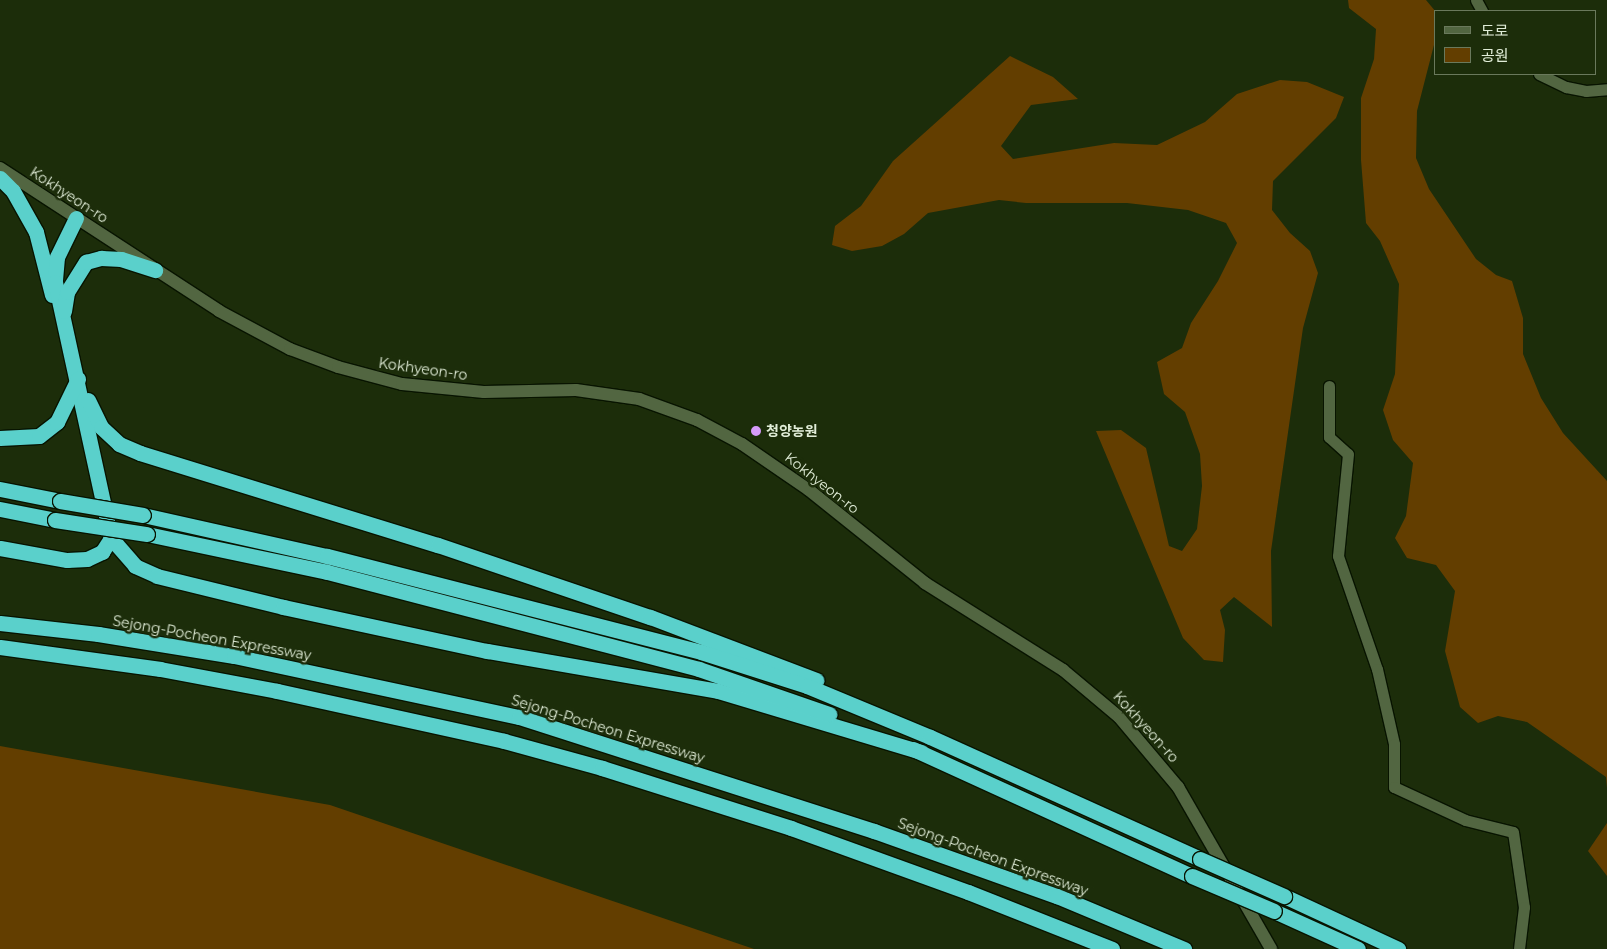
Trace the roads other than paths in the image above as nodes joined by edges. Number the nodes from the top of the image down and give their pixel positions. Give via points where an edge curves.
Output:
1 (1541, 75) edge
2 (1607, 89) edge
3 (0, 168) edge
4 (0, 178) edge
5 (76, 218) junction
6 (155, 270) junction
7 (63, 320) junction
8 (78, 380) junction
9 (1329, 386) dead end
10 (0, 438) edge
11 (0, 489) edge
12 (0, 509) edge
13 (111, 538) junction
14 (0, 548) edge
15 (0, 623) edge
16 (0, 647) edge
17 (930, 737) junction
18 (921, 752) junction
19 (1112, 949) edge
20 (1184, 949) edge
21 (1271, 949) edge
22 (1358, 949) edge
23 (1398, 949) edge
24 (1519, 949) edge

1 - 2 street via 1566,87 1586,91
3 - 5 main road, Kokhyeon-ro
4 - 7 highway via 13,191 36,232 46,281
5 - 6 main road, Kokhyeon-ro
5 - 7 highway via 57,257 55,282
6 - 7 highway via 121,259 101,258 86,262 67,292
6 - 21 main road, Kokhyeon-ro via 252,330 290,349 362,374 439,389 576,390 612,394 666,406 742,444 809,490 925,583 1063,670 1119,717 1178,787
7 - 8 highway
8 - 10 highway via 57,422 39,436
8 - 13 highway
8 - 17 highway via 101,426 119,444 140,453 438,545 650,617 809,676
9 - 24 street via 1329,437 1348,454 1338,556 1377,669 1394,744 1394,786 1465,820 1513,832 1524,906
11 - 17 highway, bridge via 143,515 327,556 701,652 807,686
12 - 18 highway, bridge via 147,534 327,572 699,669 799,702
13 - 14 highway via 102,552 87,559 67,560
13 - 18 highway via 135,566 157,576 283,608 487,650 718,692
15 - 20 highway, Sejong-Pocheon Expressway via 98,634 234,656 527,720 874,831 1057,896
16 - 19 highway via 151,668 267,689 504,741 602,768 791,828 958,888
17 - 23 highway, bridge
18 - 22 highway, bridge

